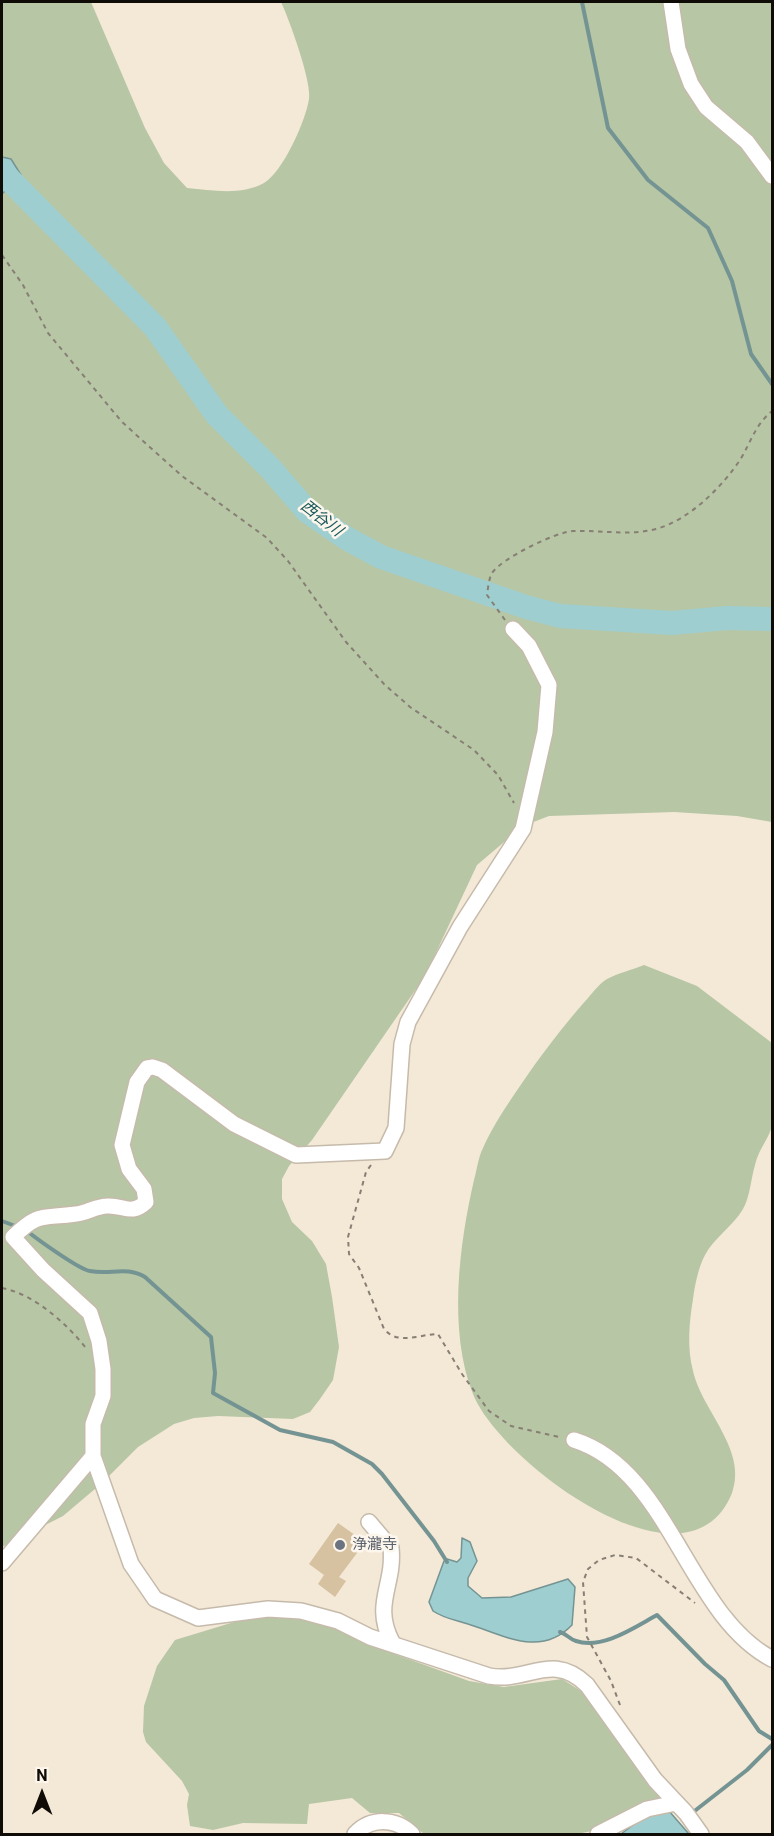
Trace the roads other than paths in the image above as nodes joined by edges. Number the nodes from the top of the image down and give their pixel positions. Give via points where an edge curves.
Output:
1 (671, 2) edge
2 (772, 176) edge
3 (513, 629) road end
4 (574, 1440) road end
5 (93, 1455) junction
6 (369, 1522) dead end
7 (2, 1563) edge
8 (392, 1642) junction
9 (772, 1659) edge
10 (676, 1803) junction
11 (355, 1834) edge
12 (412, 1834) edge
13 (598, 1834) edge
14 (701, 1834) edge

1 - 2 street via 678,49 691,84 706,107 747,142
3 - 5 street via 529,646 549,685 545,732 525,821 408,1022 402,1044 396,1128 385,1151 296,1155 234,1124 162,1070 147,1068 137,1082 122,1145 129,1169 144,1189 146,1202 139,1209 127,1211 108,1206 32,1219 13,1237 90,1313 103,1369 103,1396 93,1424
4 - 9 street via 606,1454 632,1480 726,1620 742,1638
5 - 7 street
5 - 8 street via 131,1564 155,1599 198,1618 268,1609 301,1611
6 - 8 street via 391,1548 382,1611
8 - 10 street via 496,1678 513,1678 553,1667 578,1676
10 - 13 street via 647,1809
10 - 14 street
11 - 12 street via 383,1821 401,1825

